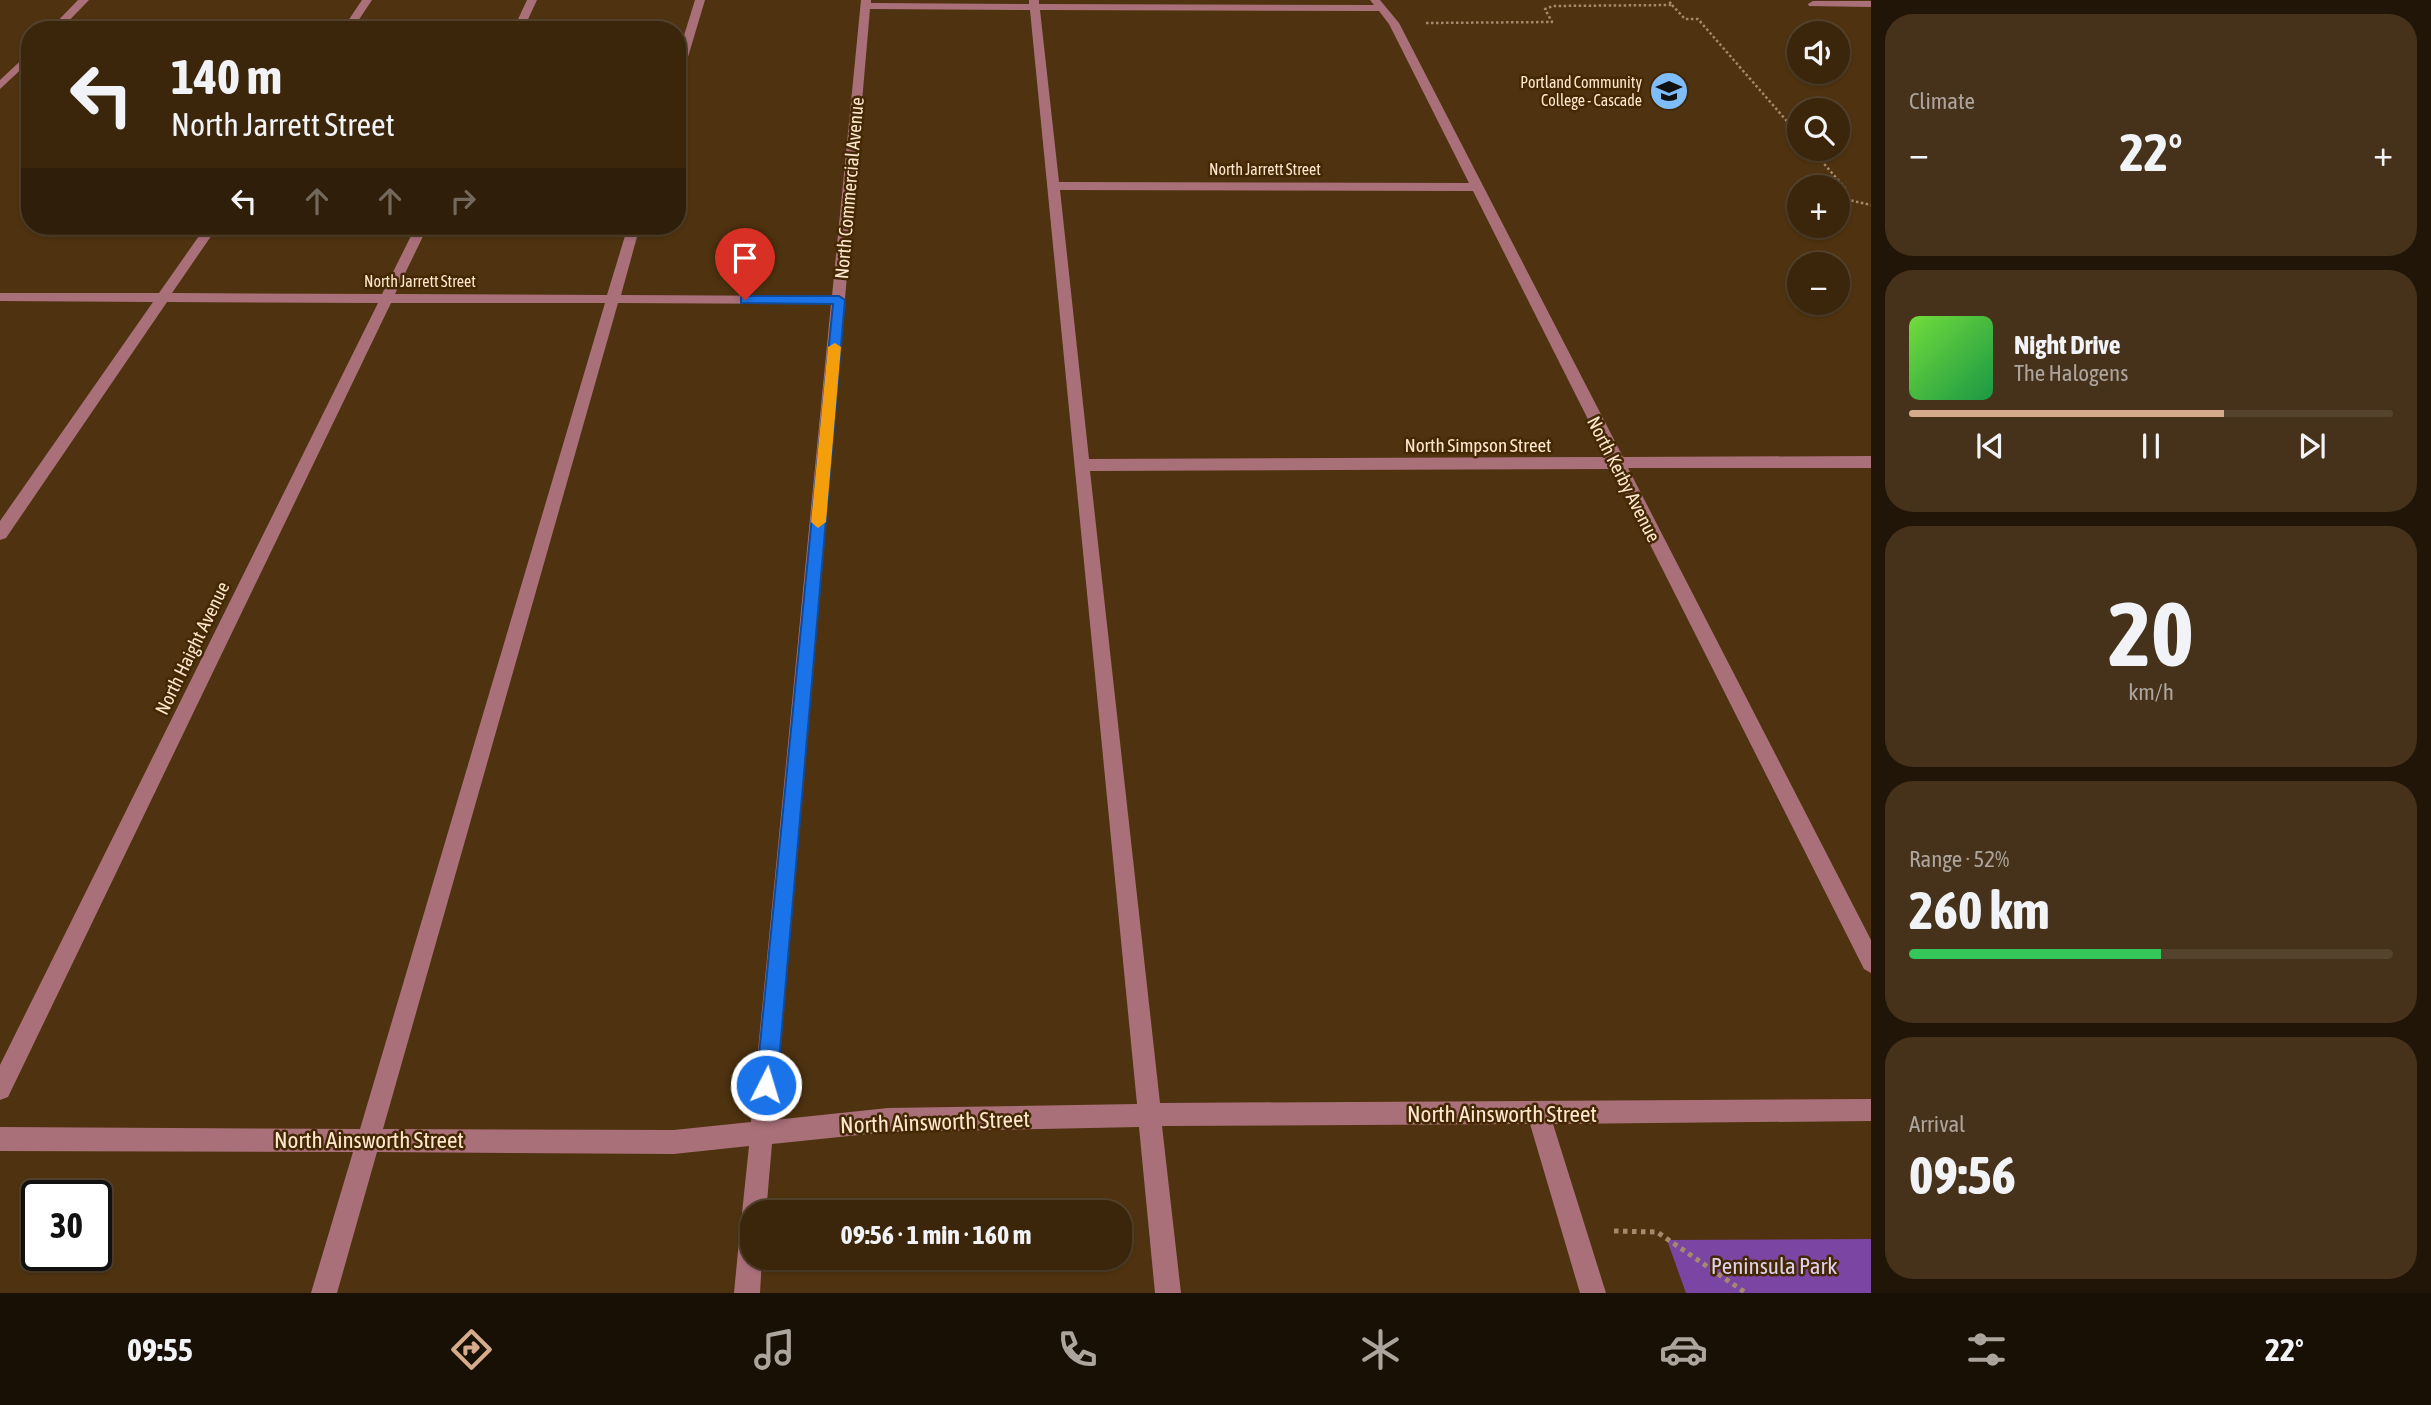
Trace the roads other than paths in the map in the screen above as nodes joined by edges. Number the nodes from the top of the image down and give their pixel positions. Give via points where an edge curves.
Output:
1 (83, 0) edge
2 (367, 0) edge
3 (532, 0) edge
4 (700, 0) edge
5 (866, 3) edge
6 (1035, 3) edge
7 (1377, 4) edge
8 (1813, 4) dead end
9 (1871, 4) edge
10 (63, 21) edge
11 (353, 21) edge
12 (522, 21) edge
13 (686, 47) edge
14 (21, 64) edge
15 (0, 86) edge
16 (1054, 186) junction
17 (1476, 187) junction
18 (206, 235) edge
19 (418, 235) edge
20 (631, 235) edge
21 (0, 298) edge
22 (163, 298) junction
23 (386, 299) junction
24 (612, 300) junction
25 (839, 300) junction
26 (1871, 462) edge
27 (1084, 464) junction
28 (1617, 464) junction
29 (0, 534) edge
30 (1871, 962) edge
31 (0, 1088) edge
32 (1871, 1110) edge
33 (1539, 1114) junction
34 (1150, 1115) junction
35 (762, 1133) junction
36 (0, 1139) edge
37 (368, 1140) junction
38 (755, 1200) edge
39 (749, 1270) edge
40 (324, 1293) edge
41 (747, 1293) edge
42 (1168, 1293) edge
43 (1593, 1293) edge

1 - 10 street
2 - 11 street
3 - 12 street
4 - 13 street
5 - 6 street
5 - 25 street, North Commercial Avenue
6 - 7 street
6 - 16 street
7 - 17 street, North Kerby Avenue via 1394,23
8 - 9 street
14 - 15 street
16 - 17 street, North Jarrett Street
16 - 27 street
17 - 28 street, North Kerby Avenue
18 - 22 street
19 - 23 street, North Haight Avenue
20 - 24 street
21 - 22 street, North Jarrett Street
22 - 23 street, North Jarrett Street
22 - 29 street
23 - 24 street, North Jarrett Street
23 - 31 street, North Haight Avenue
24 - 25 street, North Jarrett Street
24 - 37 street
25 - 35 street, North Commercial Avenue
26 - 28 street, North Simpson Street
27 - 28 street, North Simpson Street
27 - 34 street
28 - 30 street, North Kerby Avenue
32 - 33 street, North Ainsworth Street
33 - 34 street, North Ainsworth Street
33 - 43 street
34 - 35 street, North Ainsworth Street via 888,1121
34 - 42 street
35 - 37 street, North Ainsworth Street via 674,1142
35 - 38 street, North Commercial Avenue
36 - 37 street, North Ainsworth Street
37 - 40 street
39 - 41 street

